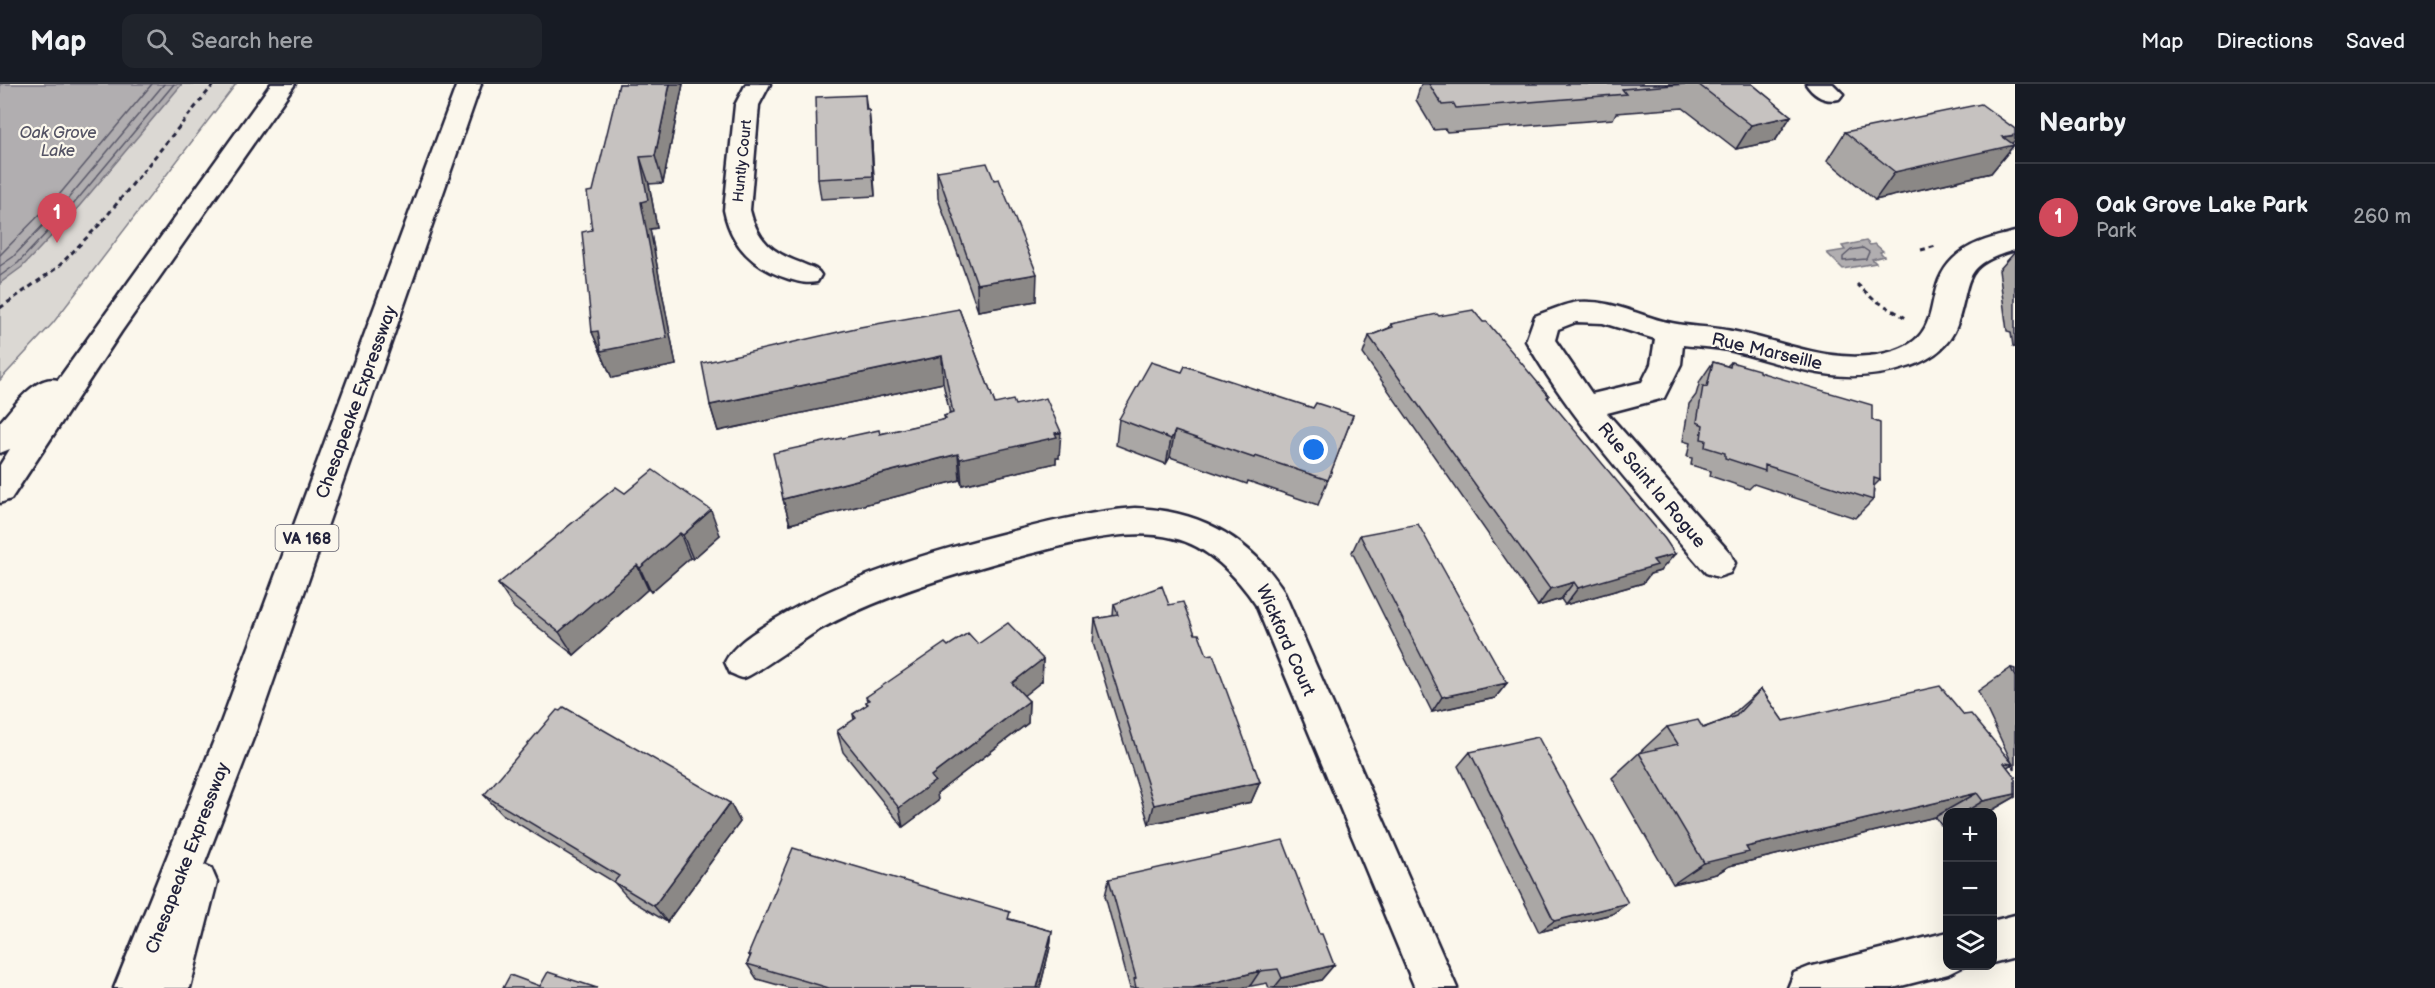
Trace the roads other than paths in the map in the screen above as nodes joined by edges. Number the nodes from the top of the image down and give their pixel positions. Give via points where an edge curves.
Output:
1 (283, 84) edge
2 (469, 84) edge
3 (758, 84) edge
4 (2015, 241) edge
5 (807, 275) dead end
6 (111, 325) junction
7 (1670, 333) junction
8 (1586, 407) junction
9 (0, 441) edge
10 (0, 490) edge
11 (1718, 563) dead end
12 (743, 662) dead end
13 (2015, 936) edge
14 (1997, 941) edge
15 (1943, 954) edge
16 (148, 981) edge
17 (1436, 988) edge
18 (1809, 988) edge

1 - 6 main road
2 - 16 main road, Chesapeake Expressway / VA 168
3 - 5 main road, Huntly Court via 747,105 737,210 739,226 750,244 769,260
4 - 7 main road, Rue Marseille via 1976,254 1963,266 1952,282 1946,322 1935,341 1914,356 1882,364 1815,364 1731,341
6 - 9 main road
6 - 10 main road
7 - 8 main road via 1666,364 1653,390
7 - 8 main road, Rue Marseille via 1618,316 1580,312 1545,323 1540,341
8 - 11 main road, Rue Saint la Rogue
12 - 17 main road, Wickford Court via 820,610 908,573 962,558 1102,523 1131,520 1173,524 1207,538 1257,577 1270,598
13 - 14 main road
15 - 18 main road

